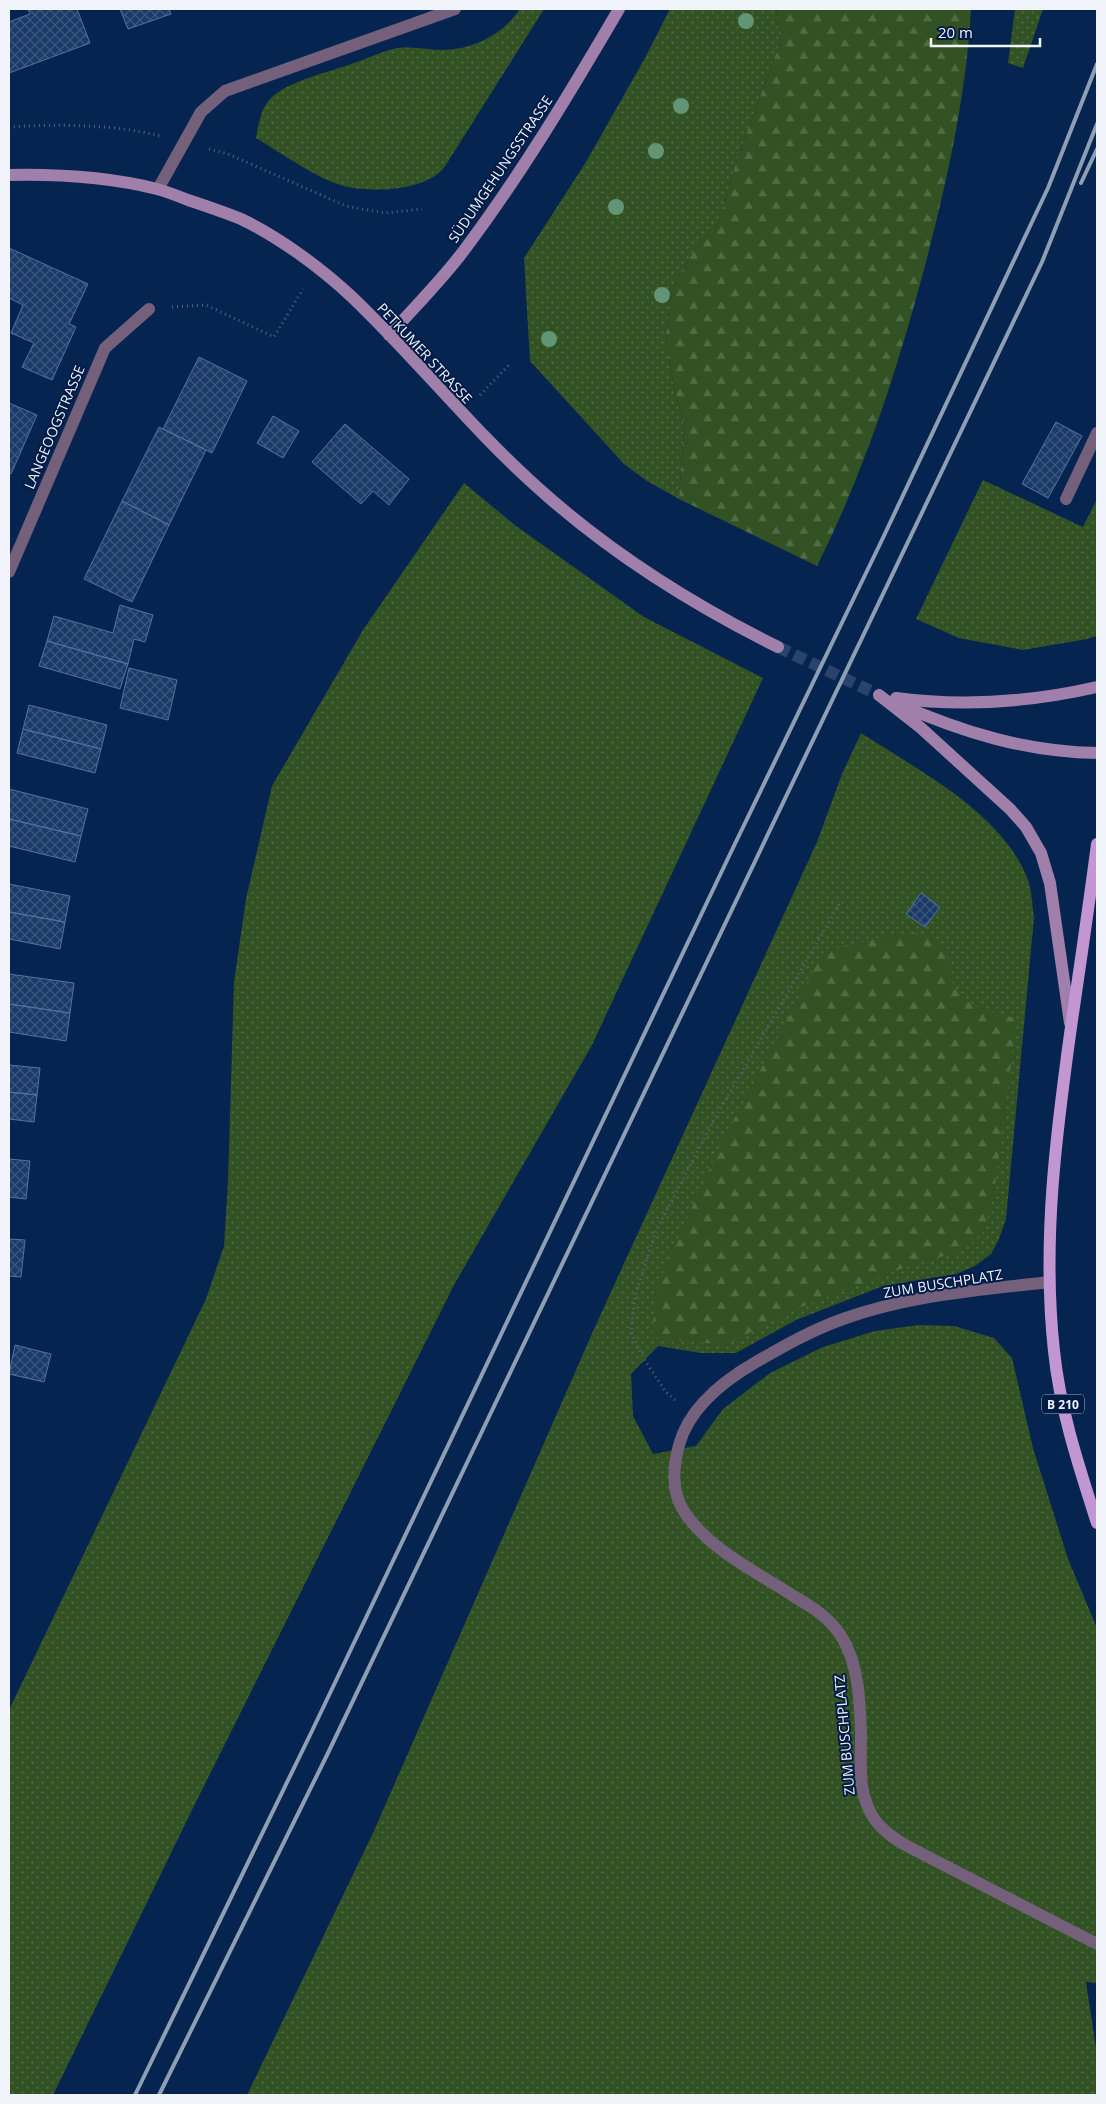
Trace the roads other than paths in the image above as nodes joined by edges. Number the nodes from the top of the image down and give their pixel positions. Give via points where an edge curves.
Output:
1 (456, 9) edge
2 (619, 9) edge
3 (9, 175) edge
4 (158, 189) junction
5 (149, 309) road end
6 (389, 335) junction
7 (1097, 433) edge
8 (1066, 499) dead end
9 (10, 567) edge
10 (778, 647) tunnel mouth
11 (1097, 687) edge
12 (879, 696) junction
13 (1097, 753) edge
14 (1097, 844) edge
15 (1071, 1030) junction
16 (1049, 1282) junction
17 (1097, 1523) edge
18 (1097, 1944) edge

1 - 4 street via 225,91 201,112
2 - 6 main road, SÜDUMGEHUNGSSTRASSE via 557,114 464,250
3 - 4 main road, PETKUMER STRASSE via 87,178
4 - 6 main road, PETKUMER STRASSE via 241,220 316,267 350,295
5 - 9 street, LANGEOOGSTRASSE via 105,348
6 - 10 main road, PETKUMER STRASSE via 462,414 538,488 632,563 741,629
7 - 8 street
11 - 12 main road via 1035,698 968,704
12 - 13 main road via 944,723 1004,742 1046,750
12 - 15 main road via 921,728 1010,808 1041,853 1050,883
14 - 15 main road, B 210
15 - 16 main road, B 210 via 1053,1163
16 - 17 main road, B 210 via 1054,1352 1066,1421
16 - 18 street, ZUM BUSCHPLATZ via 892,1304 805,1334 733,1375 692,1416 682,1435 674,1479 678,1500 699,1529 734,1560 821,1613 841,1635 857,1680 862,1790 876,1821 889,1835 908,1846

